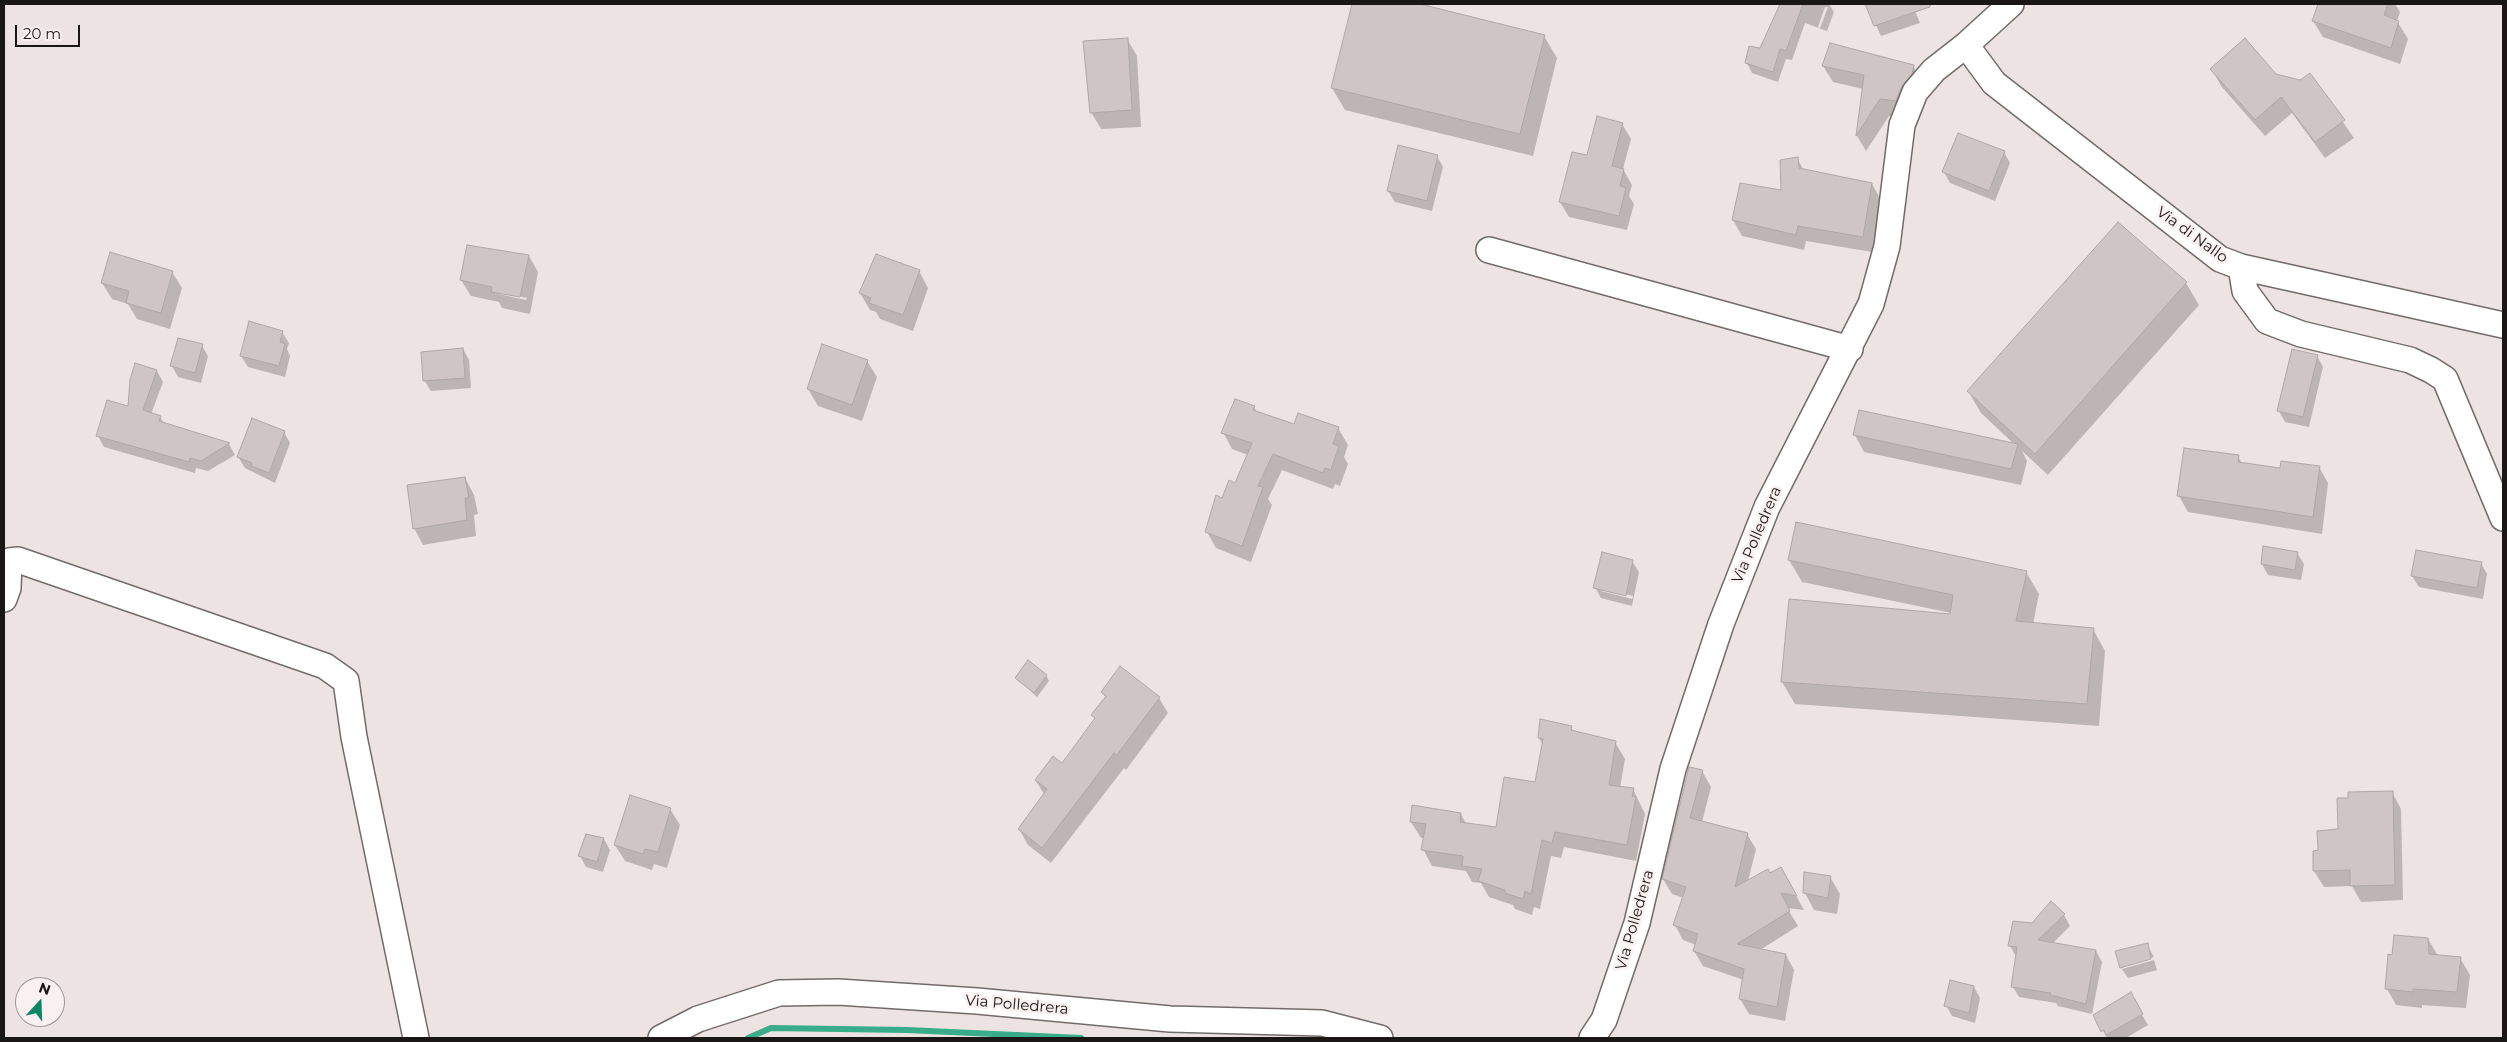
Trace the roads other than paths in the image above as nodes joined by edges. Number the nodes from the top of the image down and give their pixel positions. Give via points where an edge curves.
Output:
1 (1999, 7) edge
2 (1966, 45) junction
3 (1489, 250) dead end
4 (2241, 267) junction
5 (2503, 325) edge
6 (1850, 349) junction
7 (2503, 518) edge
8 (4, 599) edge
9 (416, 1038) edge
10 (661, 1038) edge
11 (1380, 1038) edge
12 (1592, 1038) edge

1 - 2 street, Via Polledrera
2 - 4 street, Via di Nallo via 1994,83 2220,259
2 - 6 street, Via Polledrera via 1915,92 1902,125 1887,246 1871,304
3 - 6 street
4 - 5 street, Via di Nallo
4 - 7 street via 2245,291 2267,321 2301,334 2410,360 2445,380
6 - 12 street, Via Polledrera via 1766,507 1721,624 1673,769 1638,922 1604,1020
8 - 9 street via 8,588 9,561 18,560 325,666 346,681 354,737
10 - 11 street, Via Polledrera via 698,1019 779,993 838,992 1170,1019 1322,1023

